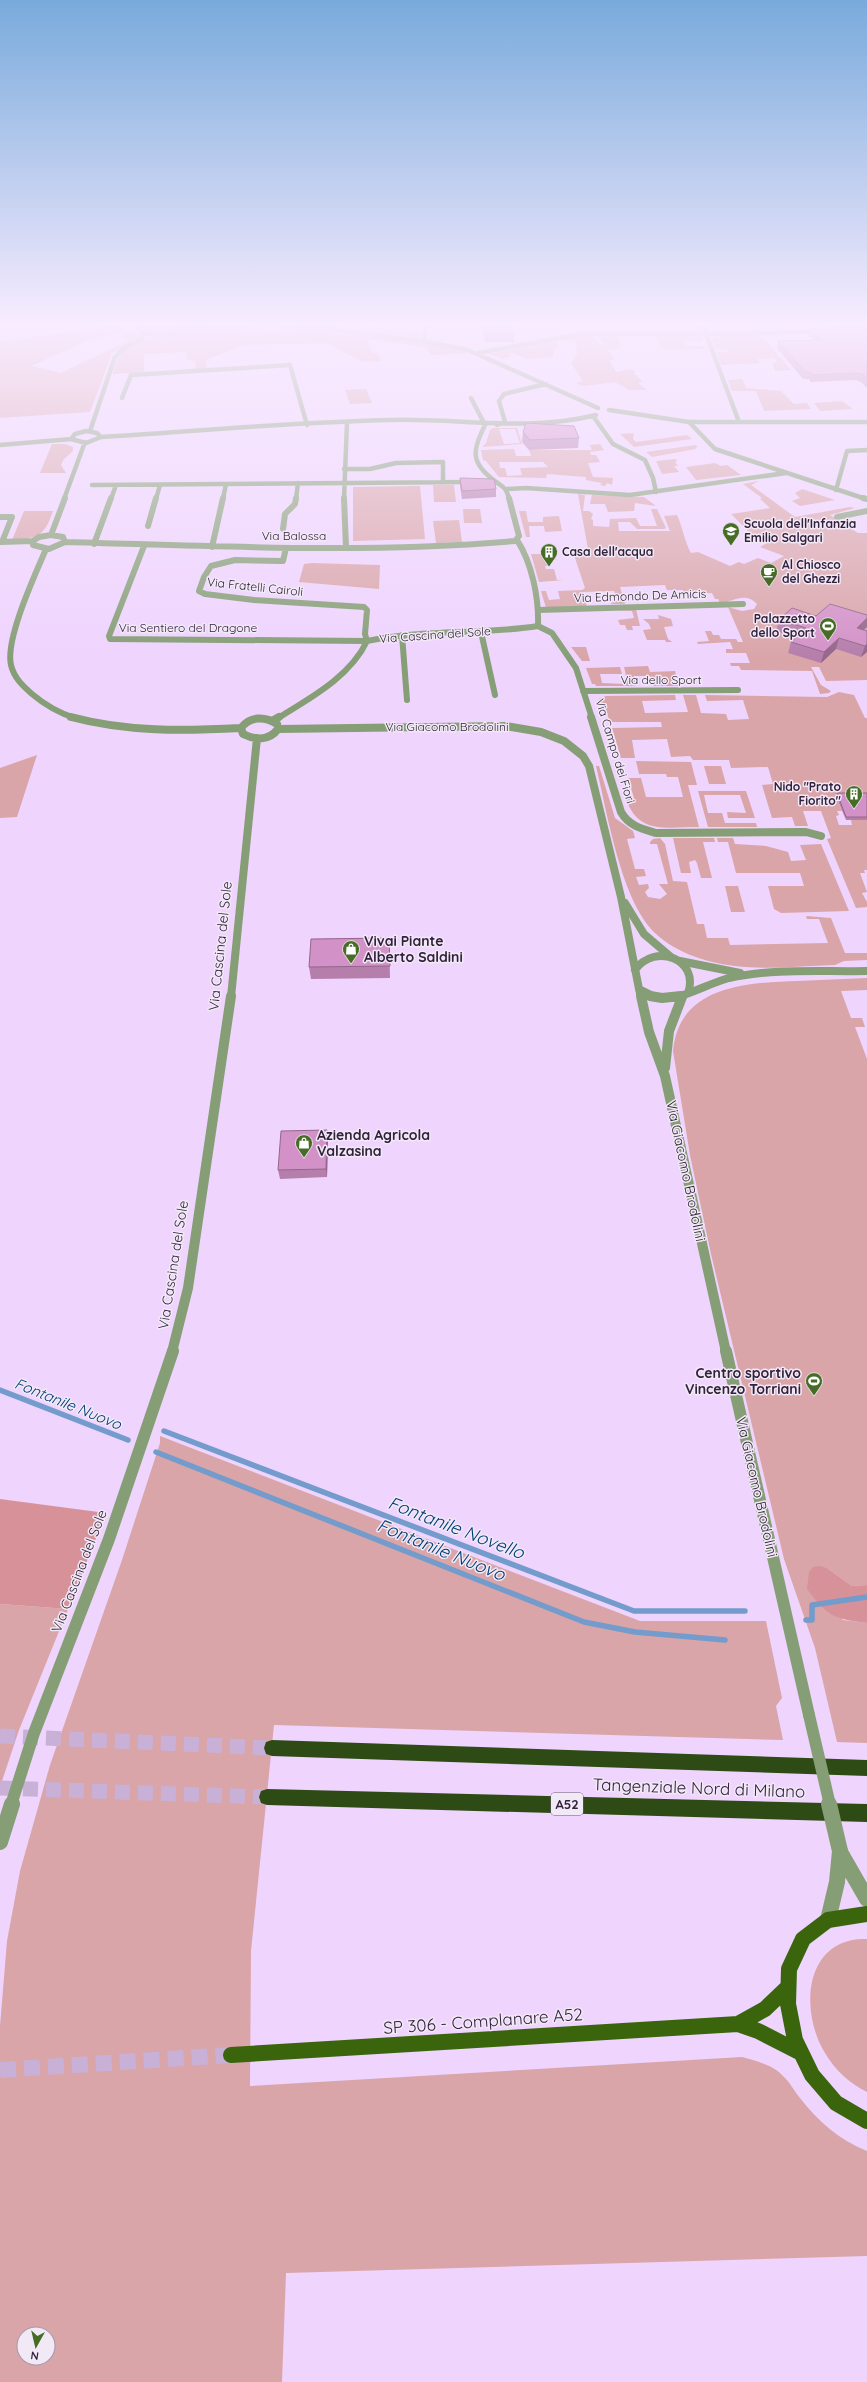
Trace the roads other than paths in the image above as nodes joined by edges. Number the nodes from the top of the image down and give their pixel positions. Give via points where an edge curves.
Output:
1 (100, 437) edge
2 (346, 437) edge
3 (479, 437) edge
4 (608, 437) edge
5 (703, 437) edge
6 (71, 439) joint
7 (85, 442) junction
8 (0, 445) edge
9 (867, 450) edge
10 (344, 469) junction
11 (786, 473) junction
12 (493, 480) junction
13 (485, 481) edge
14 (443, 482) junction
15 (477, 482) edge
16 (298, 483) junction
17 (344, 483) junction
18 (226, 484) junction
19 (92, 485) dead end
20 (116, 485) junction
21 (160, 485) junction
22 (507, 489) junction
23 (836, 490) junction
24 (656, 492) junction
25 (867, 499) edge
26 (867, 511) edge
27 (0, 517) edge
28 (837, 517) dead end
29 (148, 526) dead end
30 (283, 529) dead end
31 (51, 535) junction
32 (518, 538) junction
33 (33, 541) junction
34 (1, 542) edge
35 (65, 542) junction
36 (94, 544) junction
37 (144, 546) junction
38 (212, 546) junction
39 (346, 547) junction
40 (286, 548) junction
41 (46, 549) junction
42 (743, 604) dead end
43 (538, 610) junction
44 (538, 626) junction
45 (481, 632) junction
46 (402, 635) junction
47 (367, 641) junction
48 (738, 690) dead end
49 (583, 691) junction
50 (495, 695) dead end
51 (407, 700) dead end
52 (288, 711) junction
53 (272, 721) junction
54 (241, 728) junction
55 (278, 729) junction
56 (299, 729) junction
57 (257, 738) junction
58 (822, 836) dead end
59 (621, 897) junction
60 (675, 959) junction
61 (635, 970) junction
62 (867, 971) edge
63 (756, 974) junction
64 (639, 989) junction
65 (685, 995) junction
66 (665, 1076) junction
67 (272, 1748) tunnel mouth
68 (867, 1768) edge
69 (267, 1796) tunnel mouth
70 (867, 1813) edge
71 (0, 1842) edge
72 (840, 1851) junction
73 (867, 1899) edge
74 (867, 1914) edge
75 (828, 1920) junction
76 (787, 1988) junction
77 (738, 2024) junction
78 (799, 2052) junction
79 (231, 2055) tunnel mouth
80 (867, 2121) edge

1 - 7 street
2 - 10 street
3 - 12 street via 475,447 475,456
4 - 24 street via 612,444 645,460 654,478
5 - 11 street via 713,448
6 - 7 street
6 - 8 street
7 - 31 street
9 - 23 street via 847,451
10 - 14 street via 396,463 443,462
10 - 17 street
11 - 23 street
11 - 24 street
12 - 13 street
12 - 22 street
14 - 15 street
14 - 17 street
16 - 17 street
16 - 18 street
16 - 30 street via 295,504 285,514
17 - 39 street
18 - 21 street
18 - 38 street
19 - 20 street
20 - 21 street
20 - 36 street
21 - 29 street
22 - 24 street via 526,488 618,495
22 - 32 street
23 - 25 street
26 - 28 street
27 - 34 street via 12,517
31 - 33 street
31 - 35 street via 63,537
32 - 39 street, Via Balossa via 457,546
32 - 43 street via 524,552
33 - 34 street
33 - 41 street via 35,547
35 - 36 street, Via Balossa
35 - 41 street via 60,546
36 - 37 street, Via Balossa
37 - 38 street, Via Balossa
37 - 47 street, Via Sentiero del Dragone via 110,638
38 - 40 street, Via Balossa
39 - 40 street, Via Balossa
40 - 47 street, Via Fratelli Cairoli via 283,561 232,561 213,565 199,591 248,600 364,607
41 - 54 street via 10,649 12,669 27,691 45,705 106,726 153,730
42 - 43 street, Via Edmondo De Amicis
43 - 44 street
44 - 45 street, Via Cascina del Sole
44 - 49 street, Via Campo dei Fiori via 556,638 576,668
45 - 46 street, Via Cascina del Sole
45 - 50 street
46 - 47 street, Via Cascina del Sole
46 - 51 street
47 - 52 street, Via Cascina del Sole via 362,651 332,682
48 - 49 street, Via dello Sport
49 - 58 street, Via Campo dei Fiori via 621,812 632,824 656,833 806,832
52 - 53 street, Via Cascina del Sole
52 - 56 street via 288,723
53 - 54 street via 252,720 244,723
53 - 55 street via 278,725
54 - 57 street via 244,734
55 - 56 street, Via Giacomo Brodolini
55 - 57 street via 268,737
56 - 59 street, Via Giacomo Brodolini via 498,726 533,730 561,740 579,753 589,766
57 - 71 street, Via Cascina del Sole via 228,1024 211,1121 188,1288 178,1335 109,1539 34,1733
59 - 60 street, Via Giacomo Brodolini via 644,934
59 - 61 street, Via Giacomo Brodolini
60 - 61 street via 657,956 646,958 639,962
60 - 63 street, Via Giacomo Brodolini via 712,969
60 - 65 street via 686,968 690,977 692,986
61 - 64 street
62 - 63 street, Via Giacomo Brodolini
63 - 65 street, Via Giacomo Brodolini via 706,984
64 - 65 street via 653,997 668,1000
64 - 66 street, Via Giacomo Brodolini via 649,1032
65 - 66 street, Via Giacomo Brodolini via 674,1012 665,1045
66 - 72 street, Via Giacomo Brodolini, bridge
67 - 68 highway, Tangenziale Nord di Milano
69 - 70 highway, Tangenziale Nord di Milano / A52
72 - 73 street, Via Giacomo Brodolini
72 - 75 street, Via Giacomo Brodolini via 837,1882
74 - 75 main road via 840,1915
75 - 76 main road via 808,1935 800,1946 789,1973
76 - 77 main road via 770,2007 756,2017
76 - 78 main road via 789,2022
77 - 78 main road
77 - 79 main road, SP 306 - Complanare A52
78 - 80 main road via 806,2066 826,2092 850,2112

